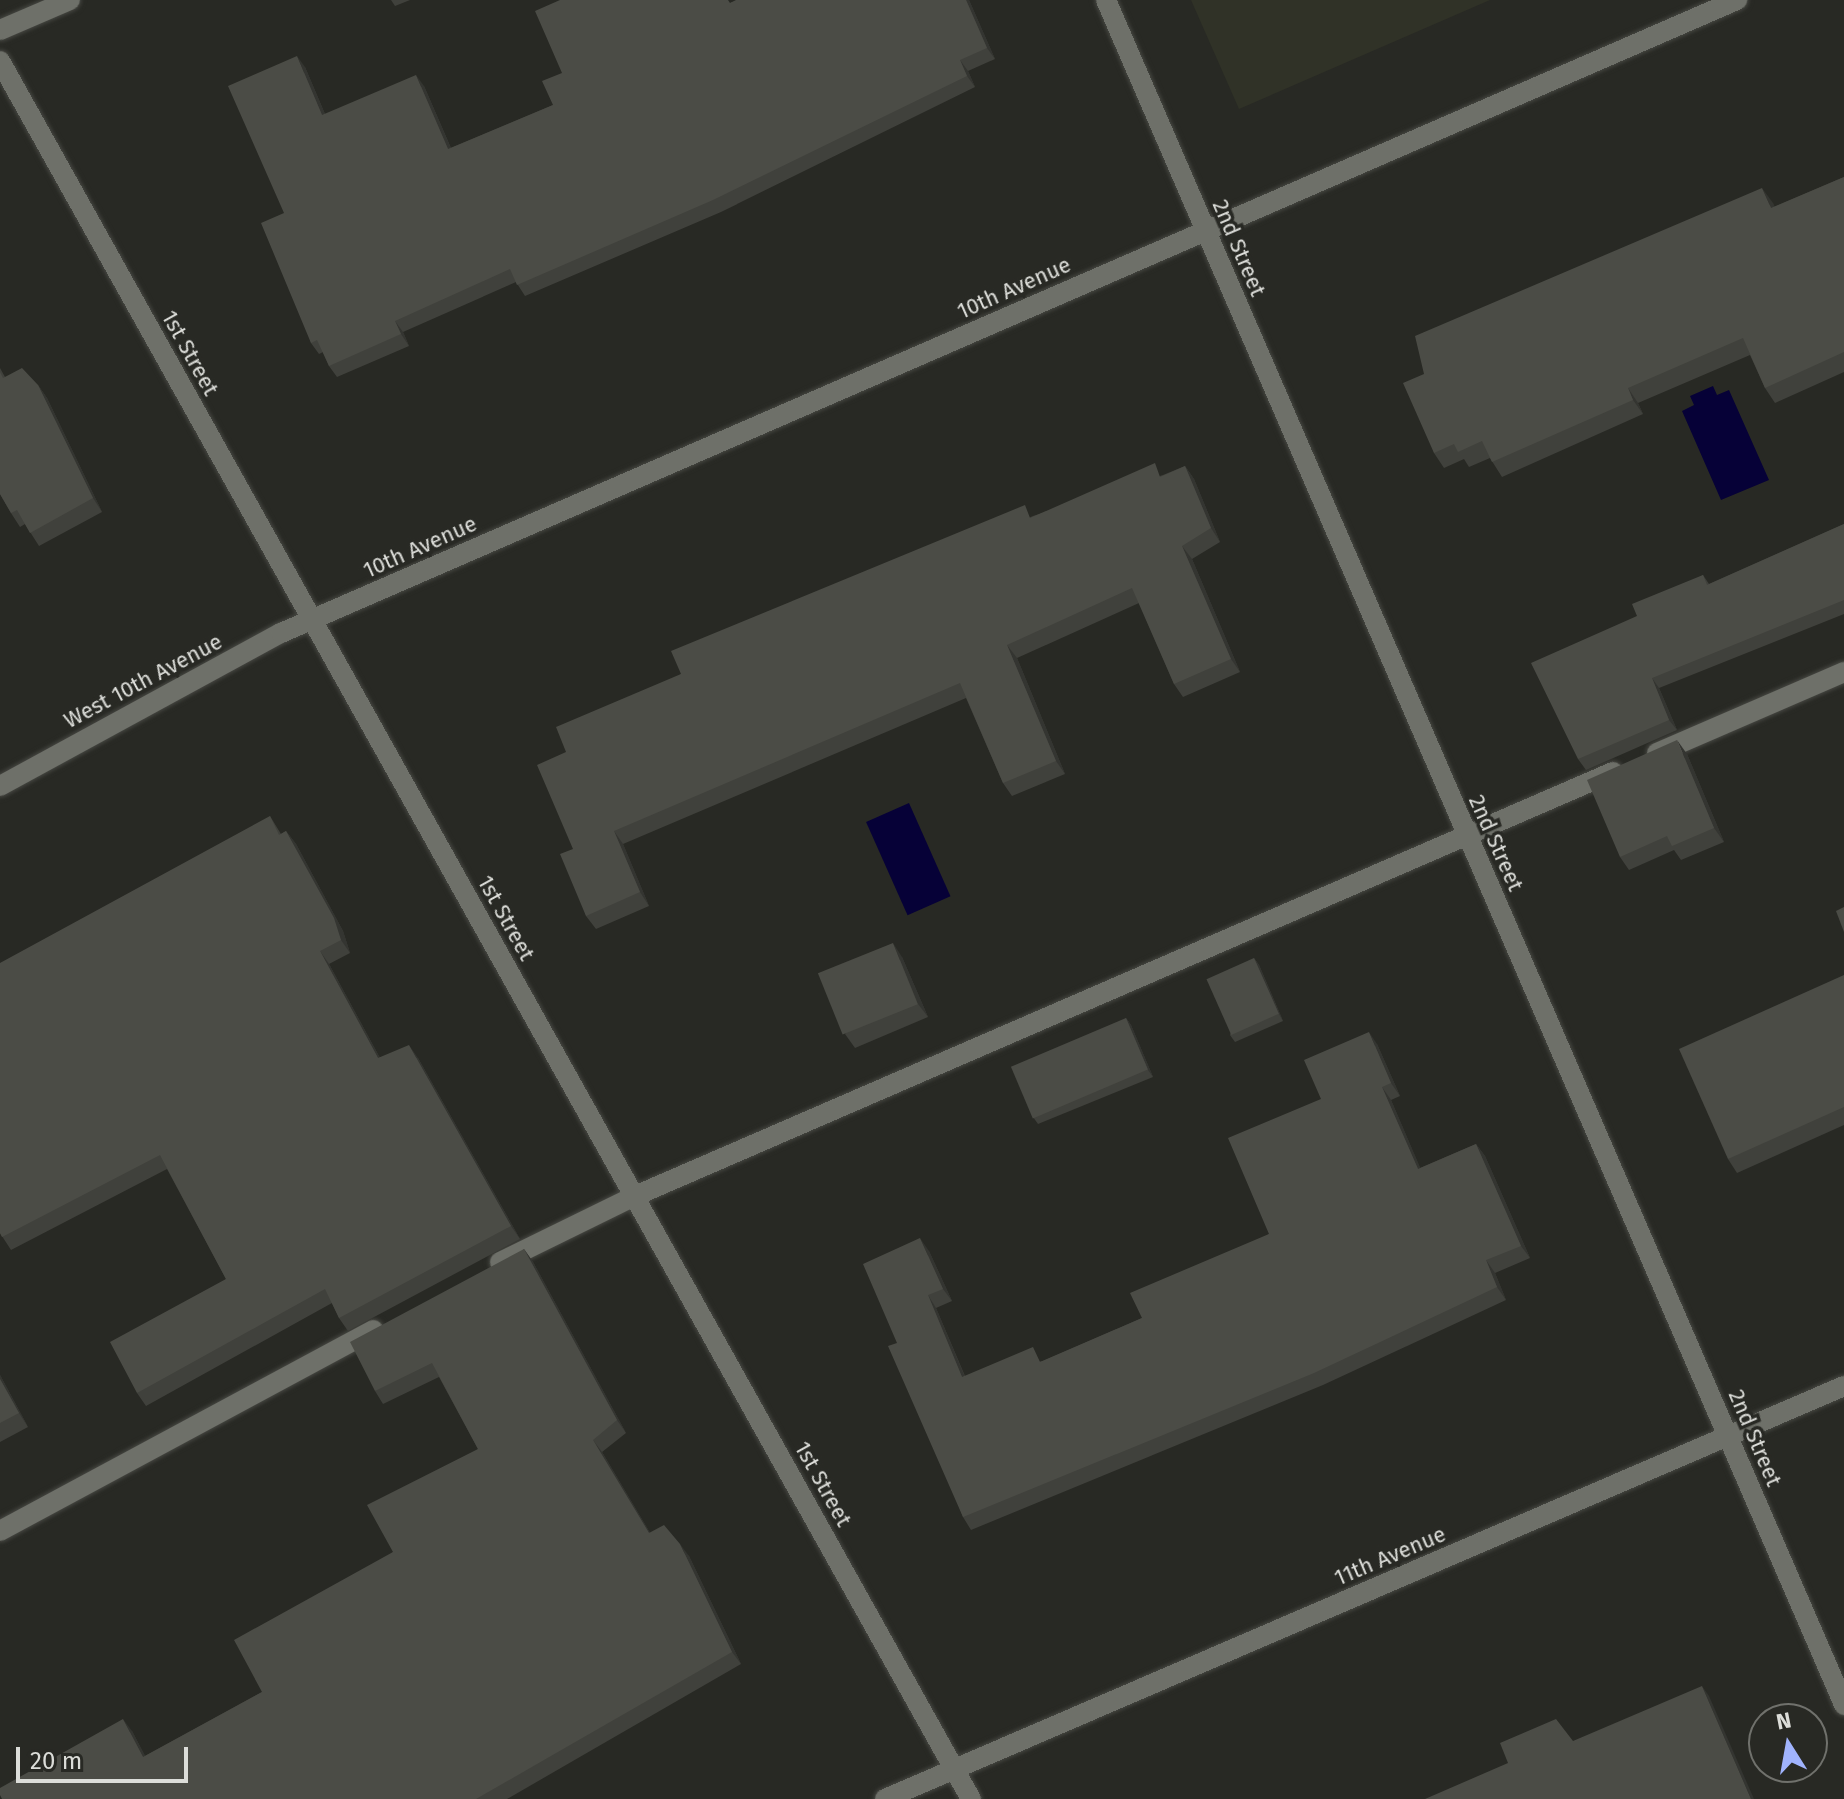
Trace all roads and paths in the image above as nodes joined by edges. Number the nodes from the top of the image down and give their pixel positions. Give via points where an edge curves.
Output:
1 (70, 0) edge
2 (1106, 0) edge
3 (1737, 0) edge
4 (0, 30) edge
5 (0, 61) edge
6 (1205, 231) junction
7 (310, 621) junction
8 (1844, 672) edge
9 (0, 786) edge
10 (1467, 836) junction
11 (635, 1196) junction
12 (484, 1271) edge
13 (387, 1323) edge
14 (1844, 1386) edge
15 (1728, 1436) junction
16 (0, 1531) edge
17 (1844, 1705) edge
18 (954, 1768) junction
19 (885, 1799) edge
20 (971, 1799) edge

1 - 4 street
2 - 6 street, 2nd Street
3 - 6 street, 10th Avenue
5 - 7 street, 1st Street
6 - 7 street, 10th Avenue
6 - 10 street, 2nd Street
7 - 9 street, West 10th Avenue
7 - 11 street, 1st Street
8 - 10 street
10 - 11 street
10 - 15 street, 2nd Street
11 - 12 street
11 - 18 street, 1st Street
13 - 16 street
14 - 15 street, 11th Avenue
15 - 17 street, 2nd Street
15 - 18 street, 11th Avenue
18 - 19 street, 11th Avenue
18 - 20 street, 1st Street

